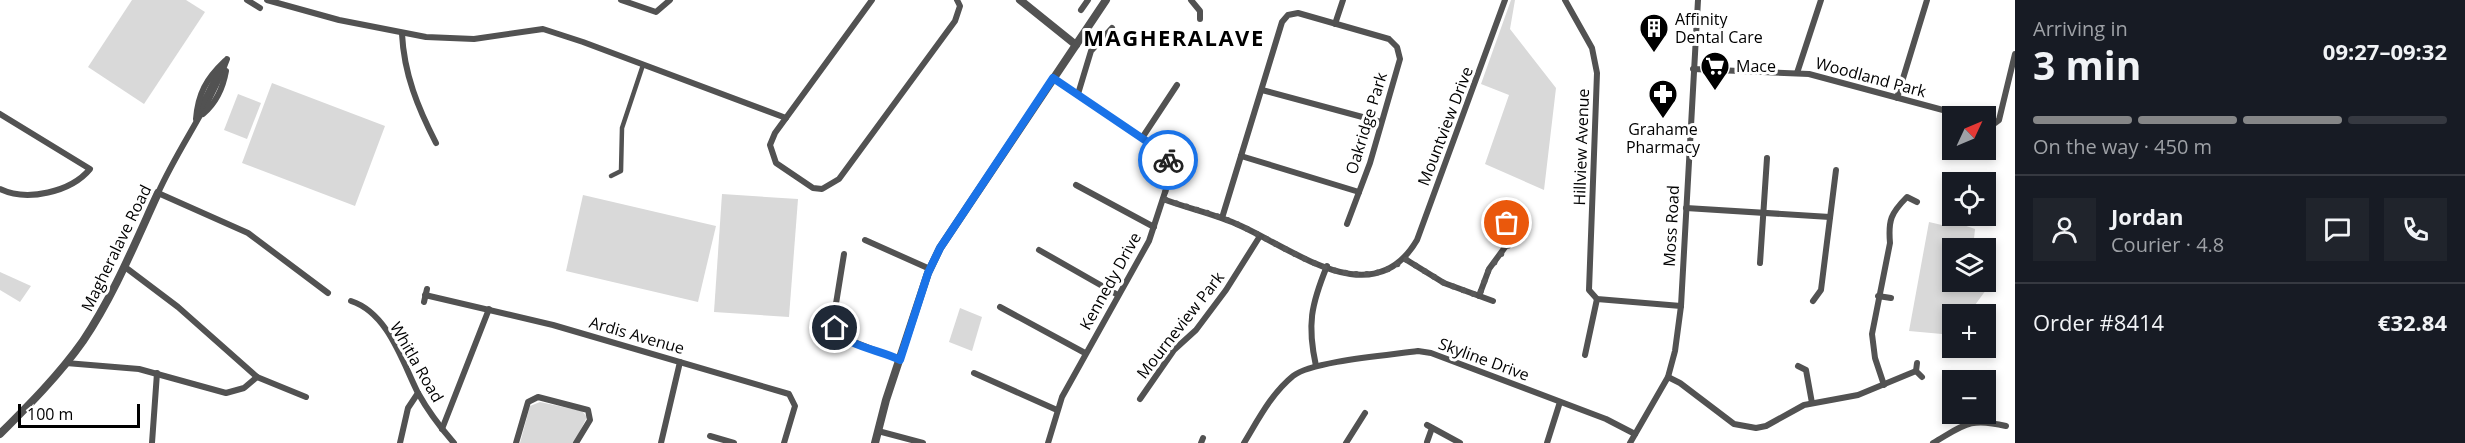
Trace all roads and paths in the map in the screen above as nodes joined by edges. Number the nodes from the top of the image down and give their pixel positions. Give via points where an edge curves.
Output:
1 (247, 0) edge
2 (267, 0) edge
3 (621, 0) edge
4 (670, 0) edge
5 (873, 0) edge
6 (957, 0) edge
7 (1020, 0) edge
8 (1088, 0) edge
9 (1106, 0) edge
10 (1191, 0) edge
11 (1343, 0) edge
12 (1505, 0) edge
13 (1565, 0) edge
14 (1698, 0) edge
15 (1821, 0) edge
16 (1927, 0) edge
17 (260, 8) dead end
18 (1081, 10) dead end
19 (1200, 19) dead end
20 (1335, 24) junction
21 (1112, 28) dead end
22 (402, 34) junction
23 (1076, 45) junction
24 (2015, 54) edge
25 (643, 65) junction
26 (1693, 69) junction
27 (1797, 73) junction
28 (1053, 78) junction
29 (1178, 85) dead end
30 (1262, 90) junction
31 (1078, 94) junction
32 (1897, 98) junction
33 (1942, 110) edge
34 (0, 114) edge
35 (786, 118) junction
36 (196, 119) junction
37 (1381, 122) junction
38 (1996, 122) edge
39 (1142, 138) junction
40 (436, 143) dead end
41 (1241, 156) junction
42 (1767, 158) dead end
43 (1836, 170) dead end
44 (611, 176) dead end
45 (1076, 185) dead end
46 (0, 189) edge
47 (1359, 192) junction
48 (158, 193) junction
49 (1163, 199) junction
50 (1917, 202) dead end
51 (1686, 208) junction
52 (1492, 212) dead end
53 (1764, 213) junction
54 (1830, 217) junction
55 (1222, 218) junction
56 (1347, 224) dead end
57 (1154, 227) junction
58 (1260, 236) junction
59 (865, 240) dead end
60 (1039, 250) dead end
61 (844, 254) dead end
62 (1405, 259) junction
63 (1760, 263) dead end
64 (1326, 266) junction
65 (125, 267) junction
66 (930, 269) junction
67 (328, 292) dead end
68 (1118, 295) junction
69 (425, 296) dead end
70 (1479, 296) junction
71 (1878, 296) junction
72 (1891, 298) dead end
73 (1597, 299) junction
74 (351, 301) dead end
75 (1493, 301) dead end
76 (1813, 301) dead end
77 (1681, 306) junction
78 (1000, 307) dead end
79 (489, 309) junction
80 (1085, 353) junction
81 (1585, 355) dead end
82 (900, 360) junction
83 (680, 362) junction
84 (66, 363) junction
85 (1917, 363) dead end
86 (1316, 366) junction
87 (1798, 366) dead end
88 (157, 373) junction
89 (974, 373) dead end
90 (257, 377) junction
91 (1668, 377) junction
92 (1884, 385) junction
93 (418, 393) junction
94 (306, 397) dead end
95 (1140, 399) dead end
96 (1560, 402) junction
97 (1812, 403) junction
98 (1057, 410) junction
99 (1365, 413) dead end
100 (2001, 428) dead end
101 (442, 429) junction
102 (878, 431) junction
103 (0, 434) edge
104 (1635, 434) junction
105 (710, 436) dead end
106 (1427, 441) dead end
107 (152, 443) edge
108 (400, 443) edge
109 (453, 443) edge
110 (516, 443) edge
111 (576, 443) edge
112 (661, 443) edge
113 (734, 443) edge
114 (784, 443) edge
115 (875, 443) edge
116 (923, 443) edge
117 (1048, 443) edge
118 (1244, 443) edge
119 (1346, 443) edge
120 (1460, 443) edge
121 (1547, 443) edge
122 (1630, 443) edge
123 (1932, 443) edge

1 - 17 street
2 - 22 street
3 - 4 street via 656,12
5 - 35 street
6 - 35 street via 960,6 955,21 839,179 822,189 813,188 776,163 771,145
7 - 23 street
8 - 18 street
9 - 23 street
10 - 19 street via 1200,11
11 - 20 street
12 - 62 street, Mountview Drive via 1417,240
13 - 73 street, Hillview Avenue via 1592,48 1597,74 1589,290
14 - 26 street, Moss Road
15 - 27 street
16 - 32 street
20 - 30 street, Oakridge Park via 1298,13 1288,15 1282,22
20 - 37 street, Oakridge Park via 1389,39 1397,47 1400,59
21 - 31 street via 1091,51
22 - 25 street via 474,39 543,29
22 - 40 street via 416,102
23 - 28 street
24 - 38 street
25 - 35 street
25 - 44 street via 622,128 623,165 621,171
26 - 27 street, Woodland Park
26 - 51 street, Moss Road
27 - 32 street, Woodland Park
28 - 31 street, Kennedy Drive
28 - 66 street via 955,224
29 - 39 street
30 - 37 street
30 - 41 street
31 - 39 street, Kennedy Drive
32 - 33 street, Woodland Park
34 - 46 street via 90,169 83,178 39,195
36 - 36 street, Magheralave Road via 197,98 210,75 227,59 224,83 212,105
36 - 48 street, Magheralave Road
37 - 47 street, Oakridge Park
39 - 49 street, Kennedy Drive via 1168,160 1170,177
41 - 47 street
41 - 55 street
42 - 53 street
43 - 54 street
45 - 57 street
47 - 56 street, Oakridge Park
48 - 65 street, Magheralave Road
48 - 67 street via 248,233
49 - 55 street
49 - 57 street, Kennedy Drive
50 - 71 street via 1907,197 1893,212
51 - 53 street
51 - 77 street, Moss Road
52 - 70 street via 1496,219 1507,223 1514,235 1489,269
53 - 54 street
53 - 63 street
54 - 76 street via 1821,290
55 - 58 street
57 - 68 street, Kennedy Drive
58 - 64 street via 1294,255
58 - 95 street, Mourneview Park via 1226,291 1196,330 1174,350
59 - 66 street
60 - 68 street
61 - 82 street via 834,316 839,336
62 - 64 street via 1394,268 1369,276
62 - 70 street via 1444,283
64 - 86 street via 1312,303 1309,336
65 - 84 street, Magheralave Road
65 - 90 street via 178,307
66 - 82 street
68 - 80 street, Kennedy Drive
69 - 79 street, Ardis Avenue
70 - 75 street
71 - 72 street
71 - 92 street via 1872,334
73 - 77 street
73 - 81 street, Hillview Avenue
74 - 93 street, Whitla Road via 368,308 388,335
77 - 91 street, Moss Road
78 - 80 street
79 - 83 street, Ardis Avenue
79 - 101 street
80 - 98 street, Kennedy Drive
82 - 102 street
83 - 112 street
83 - 114 street, Ardis Avenue via 789,394 795,406
84 - 88 street
84 - 103 street, Magheralave Road
85 - 92 street via 1919,374
86 - 96 street, Skyline Drive via 1418,351
86 - 118 street, Skyline Drive via 1294,375 1278,390
87 - 97 street via 1806,370
88 - 90 street via 226,393
88 - 107 street
89 - 98 street
90 - 94 street
91 - 97 street via 1741,427 1766,426
91 - 104 street, Moss Road
92 - 97 street via 1841,400
93 - 101 street, Whitla Road
93 - 108 street via 408,408
96 - 104 street, Skyline Drive
96 - 121 street
98 - 117 street, Kennedy Drive
99 - 119 street
100 - 123 street via 1968,422
101 - 109 street, Whitla Road
102 - 115 street
102 - 116 street
104 - 122 street, Moss Road
105 - 113 street
106 - 120 street via 1430,427
110 - 111 street via 528,402 538,397 588,410 590,420

